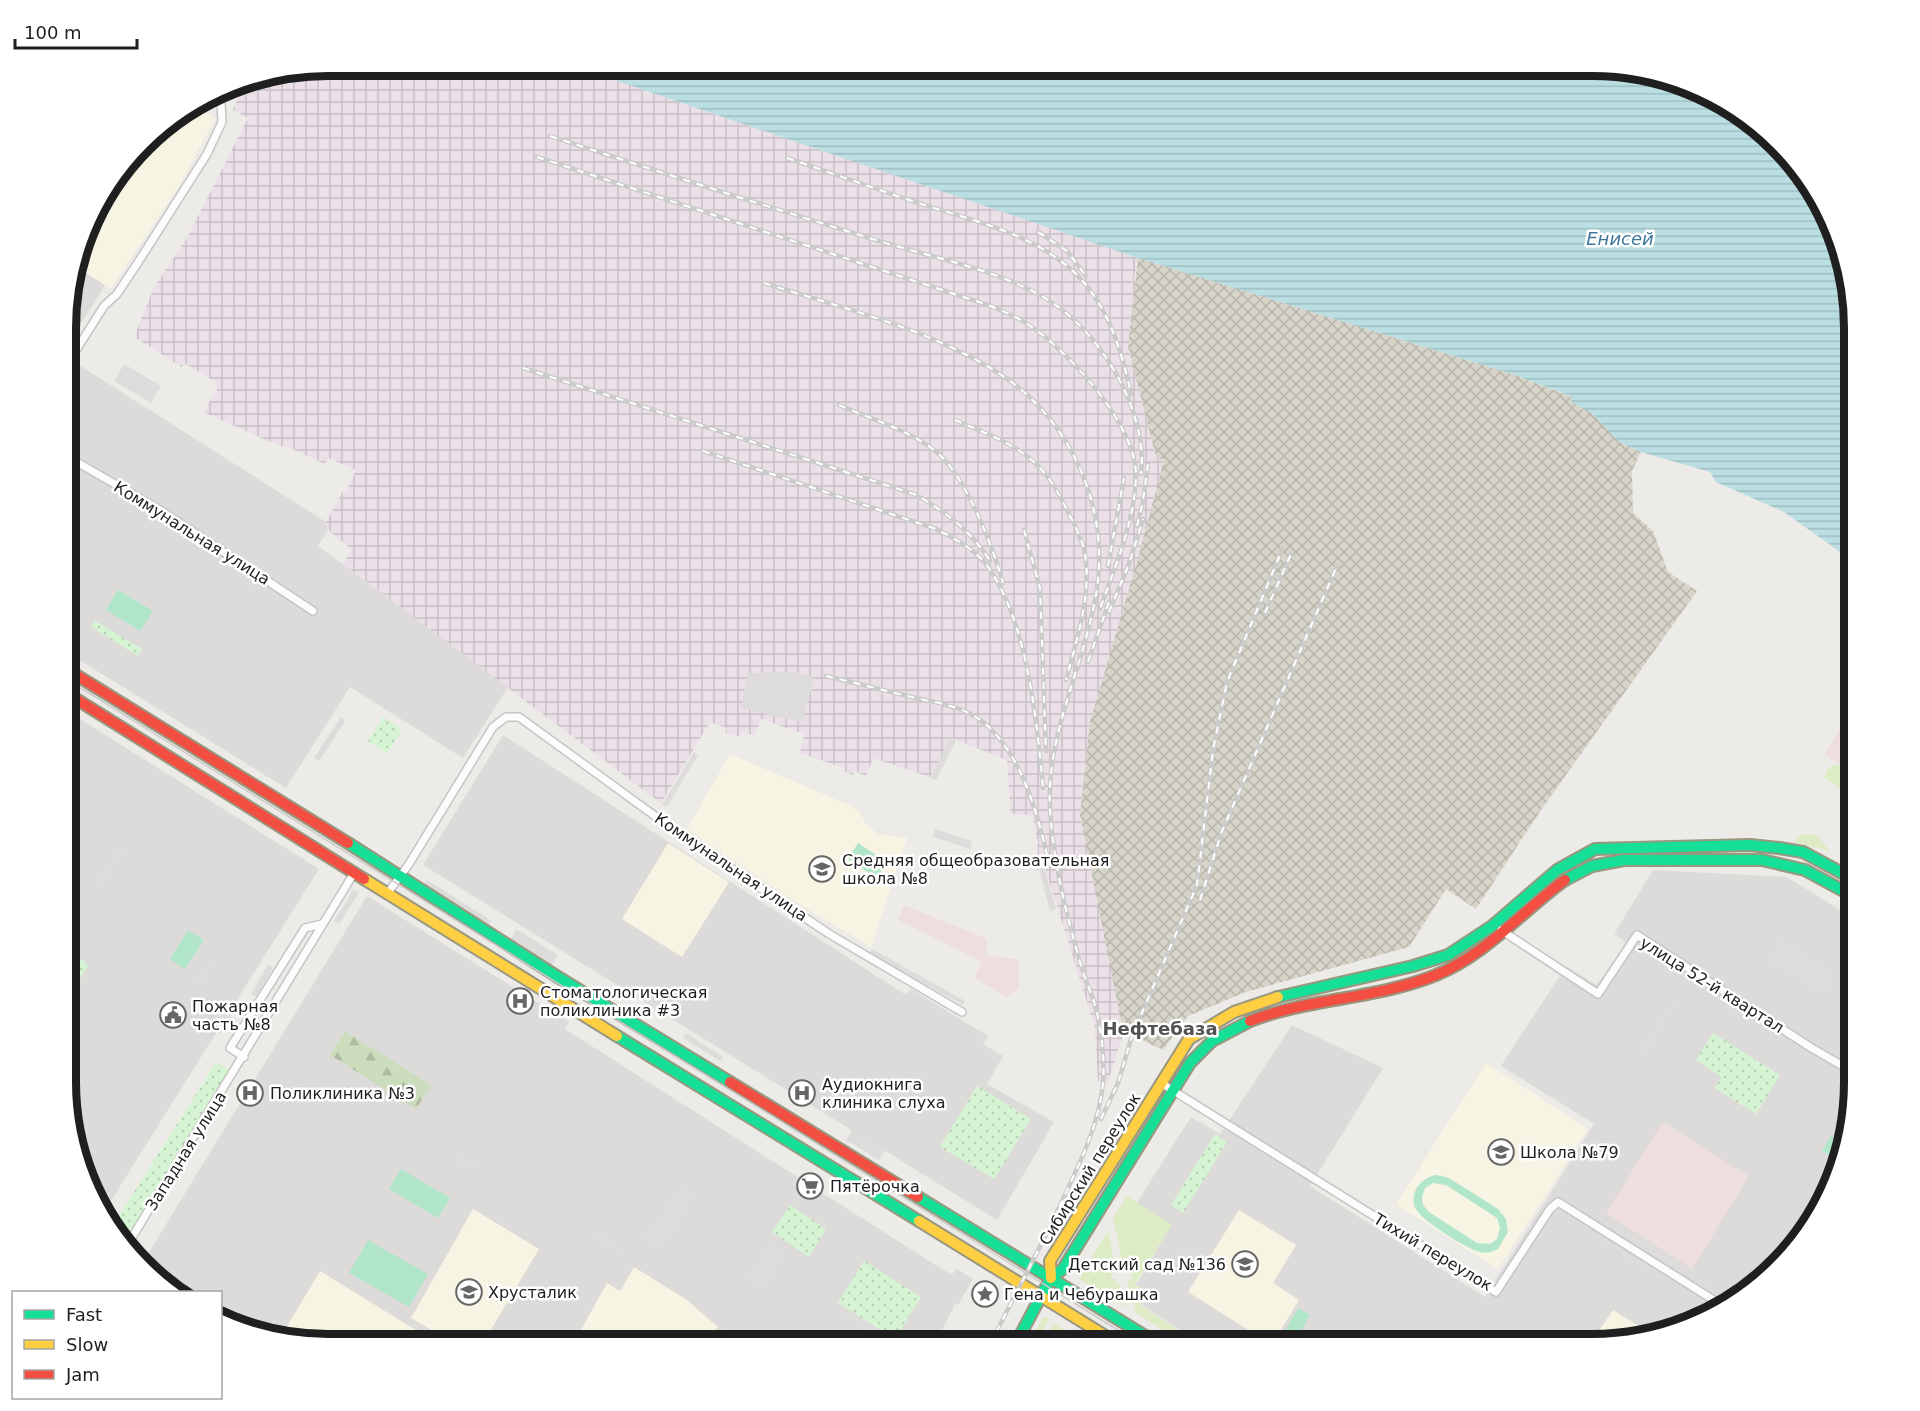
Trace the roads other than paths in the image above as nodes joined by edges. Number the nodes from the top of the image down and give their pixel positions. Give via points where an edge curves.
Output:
1 (220, 101) edge
2 (76, 350) edge
3 (76, 462) edge
4 (314, 611) dead end
5 (76, 675) edge
6 (76, 697) edge
7 (1630, 846) junction
8 (1779, 848) junction
9 (1631, 858) junction
10 (1778, 862) junction
11 (354, 873) junction
12 (1549, 874) junction
13 (1844, 874) edge
14 (399, 877) junction
15 (1558, 885) junction
16 (1844, 891) edge
17 (387, 894) junction
18 (321, 924) junction
19 (1501, 930) junction
20 (962, 1012) dead end
21 (244, 1057) junction
22 (1844, 1067) edge
23 (1161, 1083) junction
24 (1173, 1091) junction
25 (131, 1239) edge
26 (1051, 1278) junction
27 (1041, 1296) junction
28 (1716, 1302) edge
29 (1021, 1334) edge
30 (1102, 1334) edge
31 (1142, 1334) edge

1 - 2 street via 222,122 207,154
3 - 4 street, Коммунальная улица via 160,510
5 - 14 main road
6 - 11 main road
7 - 8 main road, Сибирский переулок
7 - 9 main road
7 - 12 main road, Сибирский переулок via 1596,849
8 - 10 main road
8 - 13 main road, Сибирский переулок via 1803,852
9 - 10 main road, Сибирский переулок
9 - 15 main road, Сибирский переулок via 1597,864
10 - 16 main road, Сибирский переулок via 1814,873
11 - 17 main road
11 - 18 street, Западная улица
12 - 15 main road
12 - 23 main road, Сибирский переулок via 1456,951 1429,962 1274,998 1232,1012 1206,1026 1189,1039
14 - 17 street
14 - 20 street, Коммунальная улица via 493,727 506,717 519,717 777,900
14 - 26 main road
15 - 19 main road, Сибирский переулок
17 - 27 main road
18 - 21 street, Западная улица
18 - 21 street, Западная улица via 304,928 230,1048
19 - 22 street, улица 52-й квартал via 1598,994 1637,935
19 - 24 main road, Сибирский переулок via 1465,961 1431,977 1278,1012 1247,1023 1200,1050
21 - 25 street, Западная улица
23 - 24 street
23 - 26 main road, Сибирский переулок via 1050,1261
24 - 26 main road, Сибирский переулок via 1063,1269
24 - 28 street, Тихий переулок via 1496,1292 1558,1202
26 - 27 main road
26 - 31 main road
27 - 29 main road
27 - 30 main road

